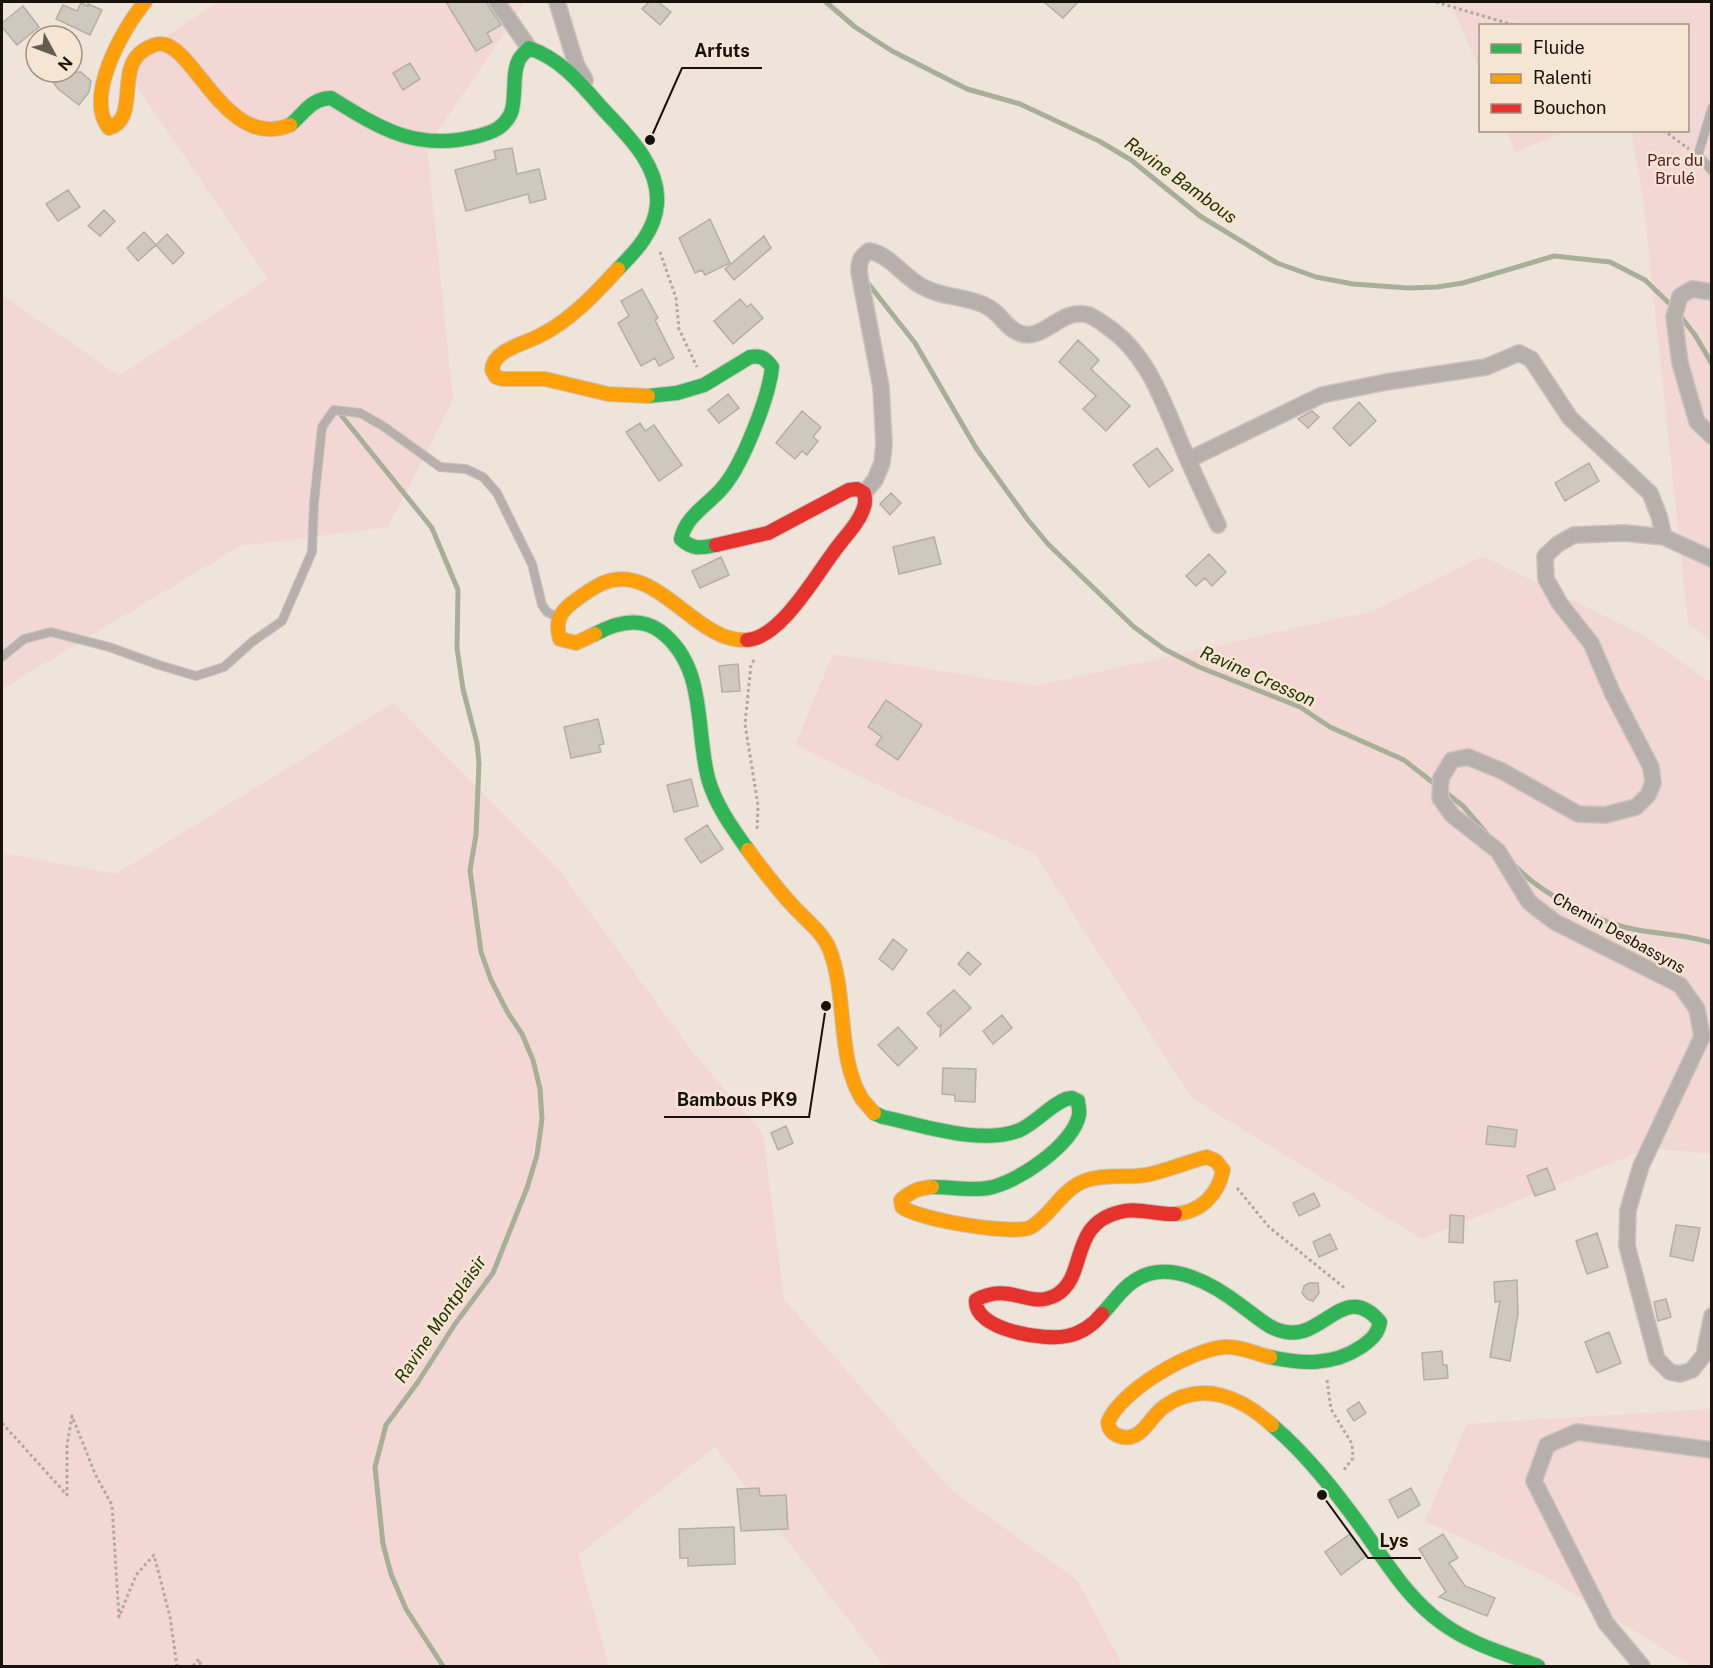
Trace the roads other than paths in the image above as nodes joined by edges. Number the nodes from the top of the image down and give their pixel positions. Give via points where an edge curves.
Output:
1 (145, 2) edge
2 (497, 2) edge
3 (557, 2) edge
4 (529, 48) junction
5 (600, 106) junction
6 (1712, 108) edge
7 (1712, 171) edge
8 (1712, 292) edge
9 (1712, 436) edge
10 (1188, 460) junction
11 (864, 492) junction
12 (1218, 525) dead end
13 (1664, 537) junction
14 (1712, 559) edge
15 (558, 617) junction
16 (2, 657) edge
17 (1712, 1316) edge
18 (1712, 1450) edge
19 (1538, 1666) edge
20 (1642, 1666) edge

1 - 4 main road via 129,21 111,56 101,96 101,115 109,128 117,125 123,115 136,55 154,44 166,44 196,71 217,100 258,127 273,130 291,126 324,97 392,133 417,140 462,140 495,131 505,123 512,111 518,60
2 - 4 street
3 - 5 street via 576,64
4 - 5 main road via 542,51 565,67
5 - 11 main road via 646,158 657,189 649,230 621,267 575,313 535,340 499,356 492,370 499,379 546,379 609,394 647,396 708,384 746,358 765,358 772,368 768,388 740,458 726,485 683,529 684,544 702,548 768,533 849,490
6 - 7 lane via 1698,155
8 - 9 street via 1692,289 1680,296 1674,317 1680,363 1697,422
10 - 11 street via 1160,391 1135,350 1104,324 1089,315 1073,314 1035,334 1017,332 999,313 966,299 930,291 884,256 869,251 862,256 859,272 881,387 884,444 882,464
10 - 12 street
10 - 13 street via 1322,394 1486,367 1519,353 1531,359 1570,418 1650,493
11 - 15 main road via 866,504 854,525 784,618 769,632 750,640 736,641 717,634 656,591 626,579 605,582
13 - 14 street, Chemin Desbassyns
13 - 17 street, Chemin Desbassyns via 1625,533 1574,535 1545,556 1546,579 1591,643 1651,767 1653,783 1648,795 1636,807 1605,815 1578,814 1502,771 1468,757 1452,760 1441,778 1440,798 1452,815 1498,851 1529,902 1555,922 1680,985 1697,1009 1702,1037 1641,1166 1628,1210 1627,1246 1657,1359 1670,1372 1692,1370 1704,1356
15 - 16 lane via 542,605 532,564 497,493 483,477 466,469 440,467 360,413 334,410 322,427 312,552 282,621 224,667 196,676 51,632 24,639
15 - 19 main road via 555,628 560,639 573,643 608,627 638,622 668,637 680,651 696,690 708,780 714,797 757,861 827,945 837,972 850,1070 876,1115 934,1130 993,1135 1017,1131 1039,1120 1064,1099 1078,1101 1077,1122 1047,1157 990,1188 913,1190 901,1200 908,1212 990,1227 1027,1229 1071,1190 1093,1179 1146,1175 1207,1157 1223,1170 1215,1193 1194,1211 1170,1216 1123,1210 1100,1221 1084,1241 1071,1278 1051,1298 1031,1300 1002,1291 988,1293 976,1300 977,1312 991,1323 1029,1335 1076,1334 1089,1326 1130,1283 1157,1271 1190,1276 1218,1288 1270,1326 1290,1333 1310,1329 1348,1306 1364,1307 1380,1322 1378,1332 1345,1357 1325,1363 1286,1361 1228,1346 1197,1352 1165,1369 1127,1399 1108,1422 1110,1429 1115,1436 1133,1436 1164,1406 1186,1394 1209,1390 1235,1397 1296,1447 1432,1616 1464,1636
18 - 20 street via 1577,1432 1547,1445 1534,1481 1606,1623

